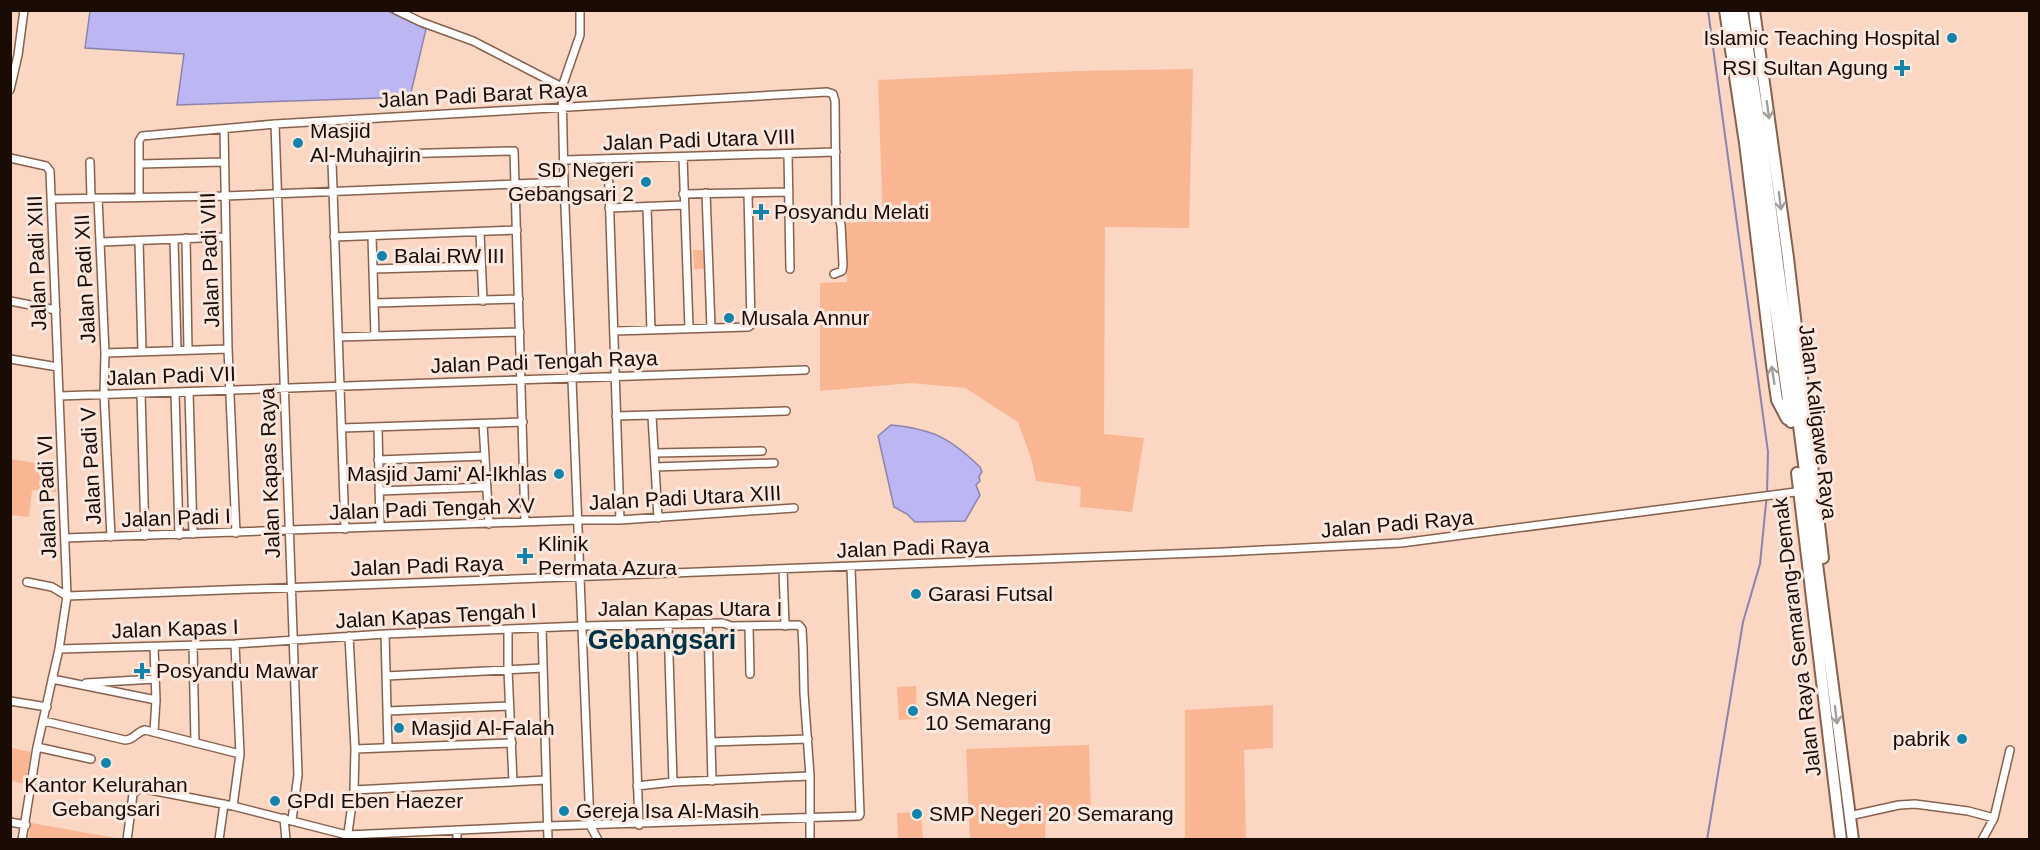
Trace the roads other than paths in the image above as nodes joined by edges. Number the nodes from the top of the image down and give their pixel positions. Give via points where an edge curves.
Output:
1 (24, 10) edge
2 (396, 10) edge
3 (580, 10) edge
4 (1725, 10) edge
5 (1734, 10) edge
6 (1742, 10) edge
7 (1754, 10) edge
8 (14, 54) edge
9 (562, 87) junction
10 (10, 90) edge
11 (563, 103) junction
12 (275, 124) junction
13 (224, 129) junction
14 (836, 152) junction
15 (788, 154) junction
16 (683, 157) junction
17 (10, 158) edge
18 (608, 159) junction
19 (564, 160) junction
20 (90, 162) dead end
21 (223, 162) junction
22 (139, 164) junction
23 (564, 182) junction
24 (515, 184) junction
25 (332, 191) junction
26 (789, 192) junction
27 (277, 193) junction
28 (706, 193) junction
29 (748, 193) junction
30 (683, 194) junction
31 (225, 195) junction
32 (139, 197) junction
33 (95, 198) junction
34 (52, 199) junction
35 (684, 205) junction
36 (646, 207) junction
37 (609, 208) junction
38 (517, 230) junction
39 (480, 232) junction
40 (372, 236) junction
41 (226, 237) junction
42 (334, 237) junction
43 (186, 238) junction
44 (174, 240) junction
45 (139, 241) junction
46 (101, 242) junction
47 (480, 266) junction
48 (373, 269) junction
49 (790, 269) dead end
50 (834, 274) dead end
51 (519, 299) junction
52 (10, 301) edge
53 (483, 301) junction
54 (374, 303) junction
55 (56, 310) junction
56 (711, 327) junction
57 (689, 328) junction
58 (651, 330) junction
59 (614, 331) junction
60 (520, 332) junction
61 (375, 336) junction
62 (338, 337) junction
63 (228, 348) junction
64 (177, 350) junction
65 (188, 350) junction
66 (142, 351) junction
67 (105, 353) junction
68 (10, 359) edge
69 (58, 367) junction
70 (805, 370) dead end
71 (616, 375) junction
72 (572, 377) junction
73 (521, 380) junction
74 (340, 384) junction
75 (284, 387) junction
76 (230, 391) junction
77 (176, 392) junction
78 (189, 392) junction
79 (141, 393) junction
80 (104, 394) junction
81 (59, 396) junction
82 (786, 411) dead end
83 (616, 416) junction
84 (652, 416) junction
85 (523, 422) junction
86 (483, 424) junction
87 (342, 428) junction
88 (378, 428) junction
89 (1792, 430) junction
90 (762, 451) dead end
91 (654, 453) junction
92 (709, 453) junction
93 (485, 456) junction
94 (378, 460) junction
95 (774, 463) dead end
96 (709, 465) junction
97 (655, 467) junction
98 (487, 487) junction
99 (379, 491) junction
100 (1803, 491) junction
101 (794, 508) dead end
102 (658, 518) junction
103 (577, 520) junction
104 (620, 520) junction
105 (525, 522) junction
106 (489, 524) junction
107 (380, 528) junction
108 (345, 529) junction
109 (289, 531) junction
110 (236, 533) junction
111 (193, 534) junction
112 (179, 535) junction
113 (145, 536) junction
114 (111, 537) junction
115 (65, 538) junction
116 (851, 567) junction
117 (783, 569) junction
118 (579, 577) junction
119 (27, 582) dead end
120 (291, 587) junction
121 (67, 596) junction
122 (708, 624) junction
123 (668, 625) junction
124 (582, 626) junction
125 (633, 626) junction
126 (749, 626) junction
127 (785, 626) junction
128 (542, 628) junction
129 (508, 629) junction
130 (385, 634) junction
131 (349, 636) junction
132 (292, 641) junction
133 (235, 644) junction
134 (193, 646) junction
135 (154, 647) junction
136 (59, 649) junction
137 (543, 668) junction
138 (508, 670) junction
139 (750, 674) dead end
140 (386, 676) junction
141 (52, 678) junction
142 (155, 679) junction
143 (76, 683) junction
144 (1833, 690) junction
145 (156, 700) junction
146 (10, 701) edge
147 (510, 706) junction
148 (46, 707) junction
149 (387, 711) junction
150 (44, 721) junction
151 (154, 732) junction
152 (808, 739) junction
153 (711, 742) junction
154 (195, 743) junction
155 (512, 743) junction
156 (37, 747) junction
157 (388, 747) junction
158 (355, 749) junction
159 (2010, 750) dead end
160 (240, 754) junction
161 (91, 759) dead end
162 (810, 777) junction
163 (546, 780) junction
164 (712, 781) junction
165 (513, 782) junction
166 (673, 782) junction
167 (636, 786) junction
168 (354, 790) junction
169 (224, 804) junction
170 (233, 806) junction
171 (1849, 816) junction
172 (1994, 818) junction
173 (288, 819) junction
174 (809, 819) junction
175 (10, 822) edge
176 (26, 825) junction
177 (590, 825) junction
178 (639, 825) junction
179 (548, 826) junction
180 (457, 830) junction
181 (347, 837) edge
182 (22, 840) edge
183 (127, 840) edge
184 (219, 840) edge
185 (285, 840) edge
186 (457, 840) edge
187 (548, 840) edge
188 (598, 840) edge
189 (810, 840) edge
190 (1841, 840) edge
191 (1853, 840) edge
192 (1982, 840) edge

1 - 8 street
2 - 9 street via 473,41
3 - 9 street via 580,35
89 -> 4 highway via 1777,400 1773,377
5 - 89 highway, Jalan Kaligawe Raya
6 - 100 highway, Jalan Kaligawe Raya via 1761,134
7 -> 144 highway via 1788,258 1832,642
8 - 10 street
9 - 11 street
11 - 12 street, Jalan Padi Barat Raya
11 - 14 street, Jalan Padi Barat Raya via 826,92 832,94 835,102
11 - 19 street
12 - 13 street, Jalan Padi Barat Raya
12 - 27 street, Jalan Kapas Raya
13 - 21 street, Jalan Padi VIII
13 - 22 street, Jalan Padi Barat Raya via 142,136
14 - 15 street, Jalan Padi Utara VIII
14 - 50 street via 836,209 843,265 842,271
15 - 16 street, Jalan Padi Utara VIII
15 - 26 street
16 - 18 street, Jalan Padi Utara VIII
16 - 30 street
17 - 34 street, Jalan Padi XIII via 49,168
18 - 19 street, Jalan Padi Utara VIII
18 - 37 street
19 - 23 street
20 - 33 street, Jalan Padi XII
21 - 22 street
21 - 31 street, Jalan Padi VIII
22 - 32 street
23 - 24 street
23 - 72 street
24 - 25 street
24 - 25 street via 514,151 355,155 332,162
24 - 38 street
25 - 27 street
25 - 42 street
26 - 29 street
26 - 49 street
27 - 31 street
27 - 75 street, Jalan Kapas Raya
28 - 29 street
28 - 30 street
28 - 56 street
29 - 56 street via 752,321 748,327
30 - 35 street
31 - 32 street
31 - 41 street, Jalan Padi VIII
32 - 33 street
33 - 34 street
33 - 46 street, Jalan Padi XII
34 - 55 street, Jalan Padi XIII
35 - 36 street
35 - 57 street
36 - 37 street
36 - 58 street
37 - 59 street
38 - 39 street
38 - 51 street
39 - 40 street
39 - 47 street
40 - 42 street
40 - 48 street
41 - 43 street
41 - 63 street, Jalan Padi VIII
42 - 62 street
43 - 44 street
43 - 65 street
44 - 45 street
44 - 64 street
45 - 46 street
45 - 66 street
46 - 67 street, Jalan Padi XII
47 - 48 street
47 - 53 street
48 - 54 street
51 - 53 street
51 - 60 street
52 - 55 street
53 - 54 street
54 - 61 street
55 - 69 street, Jalan Padi XIII
56 - 57 street
57 - 58 street
58 - 59 street
59 - 71 street
60 - 61 street
60 - 73 street
61 - 62 street
62 - 74 street
63 - 65 street
63 - 76 street, Jalan Padi VIII
64 - 65 street
64 - 66 street
66 - 67 street
67 - 80 street, Jalan Padi XII
68 - 69 street
69 - 81 street, Jalan Padi XIII
70 - 71 street, Jalan Padi Tengah Raya
71 - 72 street, Jalan Padi Tengah Raya
71 - 83 street
72 - 73 street, Jalan Padi Tengah Raya
72 - 103 street
73 - 74 street, Jalan Padi Tengah Raya
73 - 85 street
74 - 75 street, Jalan Padi Tengah Raya
74 - 87 street
75 - 76 street, Jalan Padi VII
75 - 109 street, Jalan Kapas Raya
76 - 78 street, Jalan Padi VII
76 - 110 street, Jalan Padi VIII
77 - 78 street, Jalan Padi VII
77 - 79 street, Jalan Padi VII
77 - 112 street
78 - 111 street
79 - 80 street, Jalan Padi VII
79 - 113 street
80 - 81 street, Jalan Padi VII
80 - 114 street, Jalan Padi V
81 - 115 street, Jalan Padi VI
82 - 84 street
83 - 84 street
83 - 104 street
84 - 91 street
85 - 86 street
85 - 105 street
86 - 88 street
86 - 93 street
87 - 88 street
87 - 108 street
88 - 94 street
89 - 100 highway, Jalan Raya Semarang-Demak
90 - 92 street
91 - 92 street
91 - 97 street
92 - 96 street
93 - 94 street
93 - 98 street
94 - 99 street
95 - 96 street
96 - 97 street
97 - 102 street
98 - 99 street
98 - 106 street
99 - 107 street
100 - 116 street, Jalan Padi Raya via 1387,544
100 - 144 highway, Jalan Kaligawe Raya
100 - 190 highway, Jalan Raya Semarang-Demak
101 - 102 street, Jalan Padi Utara XIII
102 - 104 street, Jalan Padi Utara XIII
103 - 104 street, Jalan Padi Utara XIII
103 - 105 street, Jalan Padi Tengah XV
103 - 118 street
105 - 106 street, Jalan Padi Tengah XV
106 - 107 street, Jalan Padi Tengah XV
107 - 108 street, Jalan Padi Tengah XV
108 - 109 street, Jalan Padi Tengah XV
109 - 110 street, Jalan Padi I
109 - 120 street, Jalan Kapas Raya
110 - 111 street, Jalan Padi I
111 - 112 street, Jalan Padi I
112 - 113 street, Jalan Padi I
113 - 114 street, Jalan Padi I
114 - 115 street, Jalan Padi I
115 - 121 street, Jalan Padi VI
116 - 117 street, Jalan Padi Raya
116 - 174 street via 860,815
117 - 118 street, Jalan Padi Raya
117 - 127 street
118 - 120 street, Jalan Padi Raya
118 - 124 street
119 - 121 street via 52,587
120 - 121 street, Jalan Padi Raya
120 - 132 street, Jalan Kapas Raya
121 - 136 street, Jalan Padi VI
122 - 123 street, Jalan Kapas Utara I
122 - 126 street, Jalan Kapas Utara I
122 - 153 street
123 - 125 street, Jalan Kapas Utara I
123 - 166 street
124 - 125 street, Jalan Kapas Utara I
124 - 128 street, Jalan Kapas Tengah I
124 - 177 street
125 - 167 street
126 - 127 street, Jalan Kapas Utara I
126 - 139 street
127 - 152 street, Jalan Kapas Utara I via 799,625 802,629
128 - 129 street, Jalan Kapas Tengah I
128 - 137 street
129 - 130 street, Jalan Kapas Tengah I
129 - 138 street
130 - 131 street, Jalan Kapas Tengah I
130 - 140 street
131 - 132 street, Jalan Kapas Tengah I
131 - 158 street
132 - 133 street, Jalan Kapas I
132 - 173 street, Jalan Kapas Raya via 298,775
133 - 134 street, Jalan Kapas I
133 - 160 street
134 - 135 street, Jalan Kapas I
134 - 154 street
135 - 136 street, Jalan Kapas I
135 - 142 street
136 - 141 street, Jalan Padi VI
137 - 138 street
137 - 163 street
138 - 140 street
138 - 147 street
140 - 149 street
141 - 143 street
141 - 148 street, Jalan Padi VI
142 - 143 street
142 - 145 street
143 - 145 street
144 -> 171 highway, Jalan Kaligawe Raya
145 - 151 street
146 - 148 street
147 - 149 street
147 - 155 street
148 - 150 street, Jalan Padi VI
149 - 157 street
150 - 151 street via 125,740 141,731
150 - 156 street, Jalan Padi VI
151 - 154 street
152 - 153 street
152 - 162 street
153 - 164 street
154 - 160 street
155 - 157 street
155 - 165 street
156 - 161 street
156 - 176 street, Jalan Padi VI
157 - 158 street
158 - 168 street
159 - 172 street
160 - 170 street
162 - 164 street
162 - 174 street
163 - 165 street
163 - 179 street
164 - 166 street
165 - 168 street
166 - 167 street
167 - 178 street
168 - 181 street
169 - 170 street
169 - 183 street via 138,789 133,794
169 - 184 street
170 - 173 street
171 - 172 street via 1915,804
171 - 191 highway, Jalan Kaligawe Raya
172 - 192 street
173 - 181 street
173 - 185 street, Jalan Kapas Raya
174 - 178 street
174 - 189 street
175 - 176 street
176 - 182 street, Jalan Padi VI
177 - 178 street
177 - 179 street
177 - 188 street
179 - 180 street
179 - 187 street
180 - 181 street
180 - 186 street

